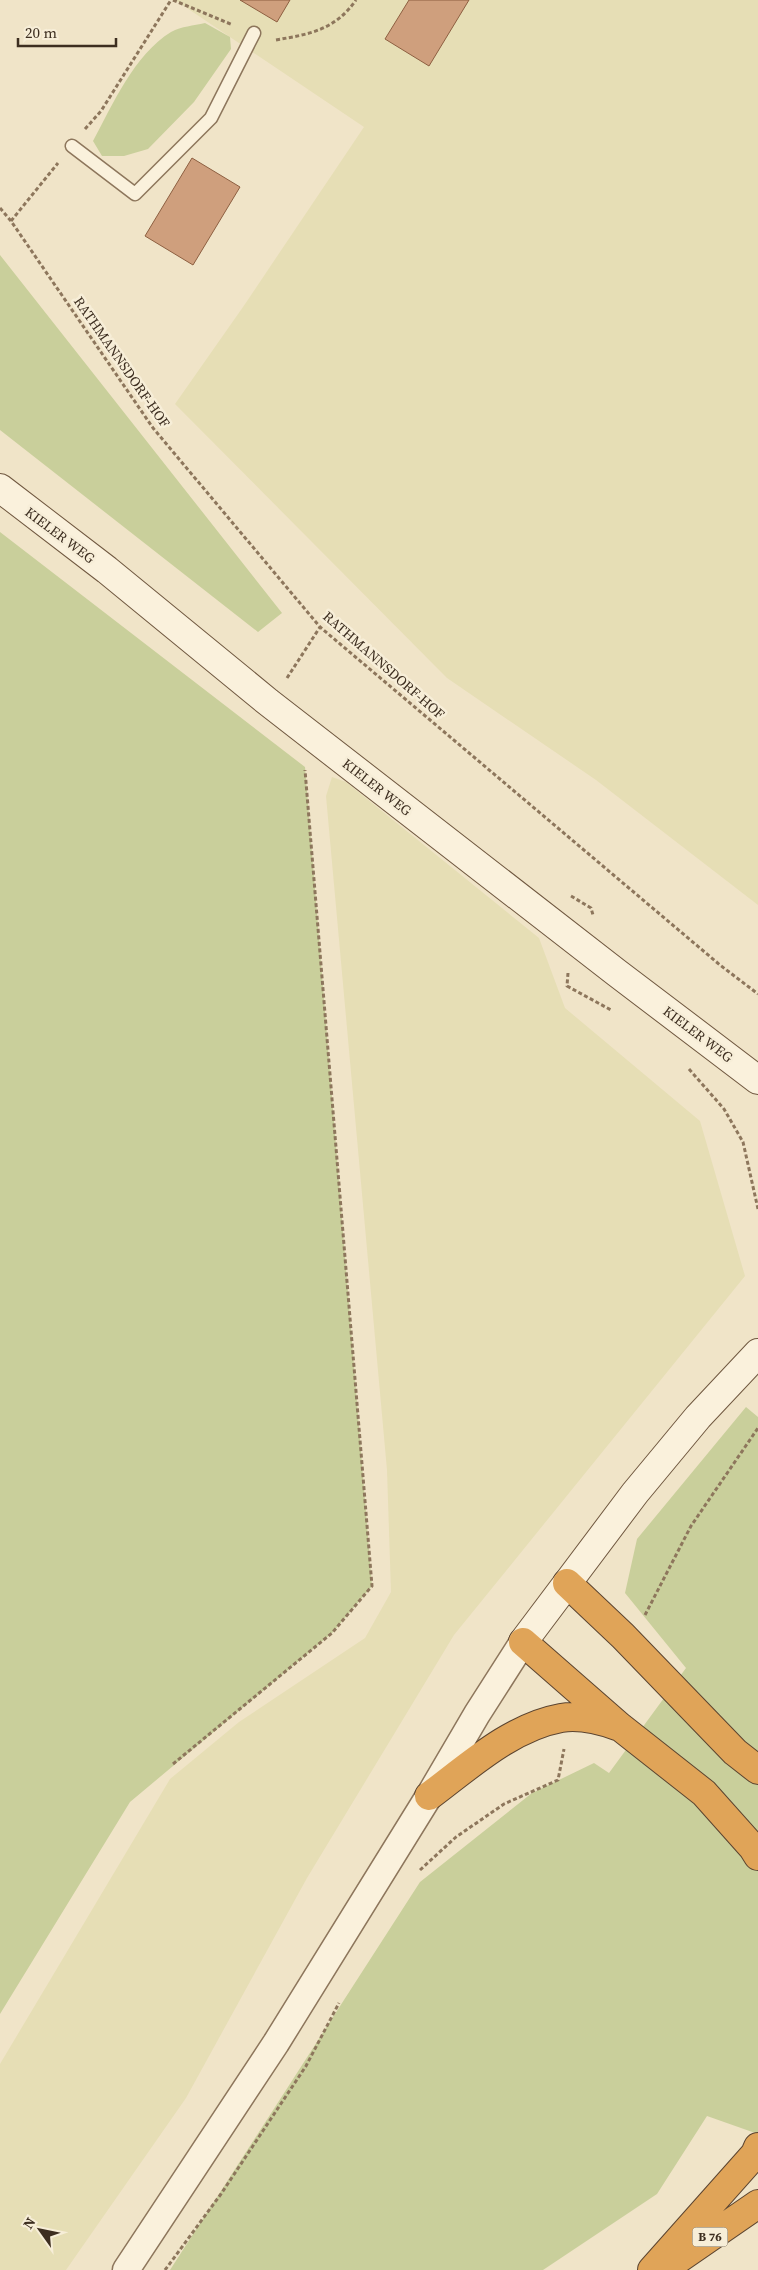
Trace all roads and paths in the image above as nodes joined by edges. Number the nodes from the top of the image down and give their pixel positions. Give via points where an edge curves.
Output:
1 (171, 0) edge
2 (254, 33) dead end
3 (72, 146) junction
4 (0, 208) edge
5 (11, 221) junction
6 (0, 488) edge
7 (320, 627) junction
8 (268, 702) junction
9 (297, 725) junction
10 (758, 994) edge
11 (758, 1080) edge
12 (758, 1353) edge
13 (758, 1428) edge
14 (567, 1583) junction
15 (623, 1636) junction
16 (524, 1642) junction
17 (561, 1718) junction
18 (619, 1726) junction
19 (173, 1764) dead end
20 (758, 1770) edge
21 (429, 1796) junction
22 (758, 1856) edge
23 (418, 1872) dead end
24 (343, 1996) dead end
25 (758, 2148) edge
26 (758, 2204) edge
27 (126, 2270) edge
28 (165, 2270) edge
29 (652, 2270) edge
30 (662, 2270) edge

1 - 3 path via 100,111
2 - 3 lane via 211,118 135,194
3 - 5 path
4 - 5 path, RATHMANNSDORF-HOF
5 - 7 path, RATHMANNSDORF-HOF via 152,428
6 - 8 street, KIELER WEG via 107,570
7 - 8 path via 285,682
7 - 10 path, RATHMANNSDORF-HOF
8 - 9 street, KIELER WEG
9 - 11 street, KIELER WEG
9 - 19 path via 305,777 372,1586 332,1633
12 - 14 street via 686,1432
13 - 15 path via 691,1526 646,1615
14 - 15 highway
14 - 16 street
15 - 20 highway via 735,1752
16 - 18 highway
16 - 21 street
17 - 18 highway via 596,1719
17 - 21 highway via 527,1728 486,1753
17 - 23 path via 564,1749 558,1780 496,1810 456,1837
18 - 22 highway via 704,1793
21 - 27 street via 276,2043
24 - 28 path via 306,2066 221,2194
25 - 29 highway
26 - 30 highway, B 76

